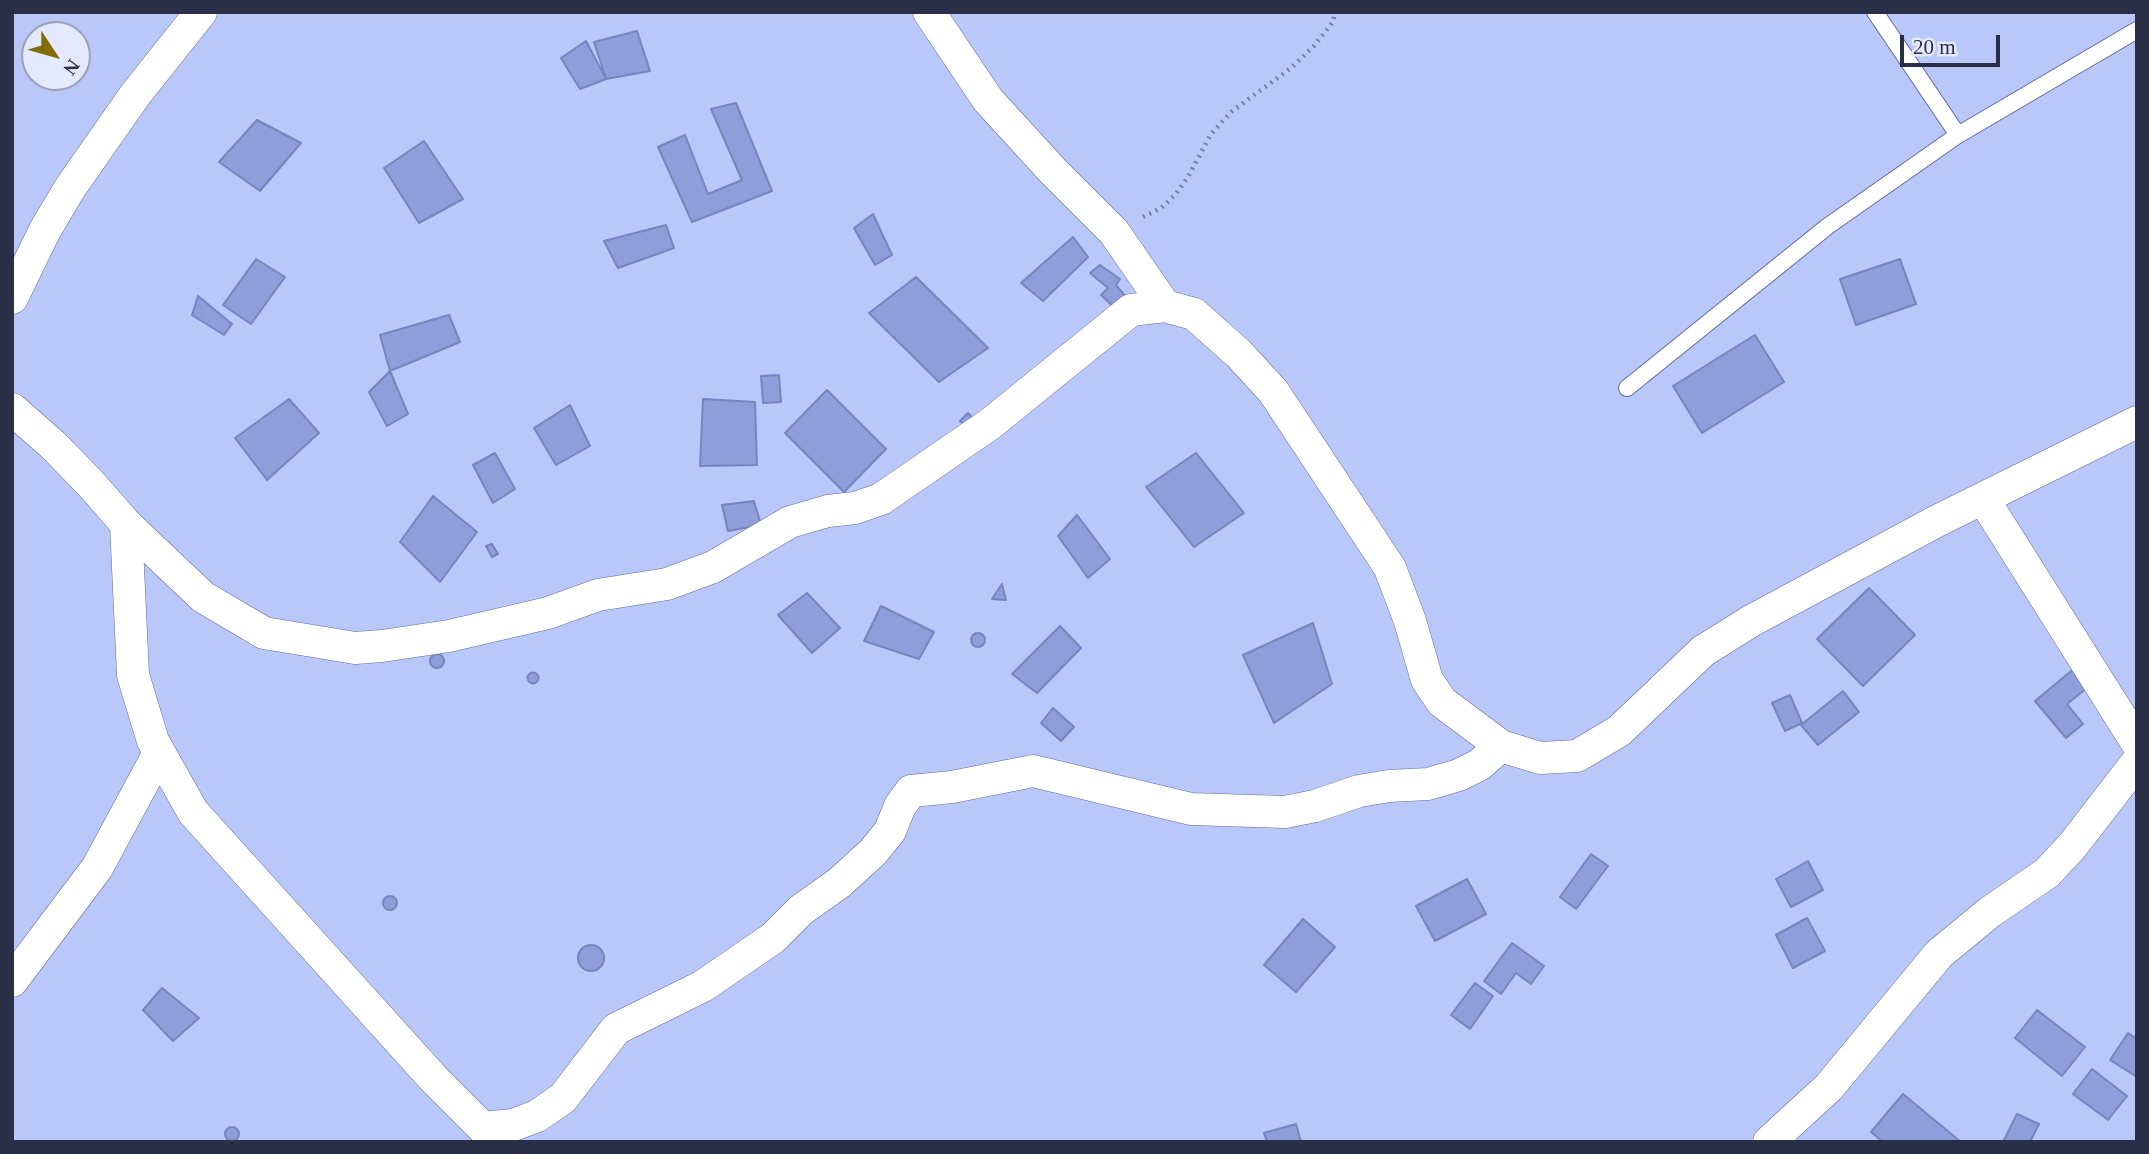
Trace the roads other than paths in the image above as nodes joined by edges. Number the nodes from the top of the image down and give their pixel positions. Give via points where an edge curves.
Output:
1 (201, 12) edge
2 (929, 12) edge
3 (1875, 12) edge
4 (2137, 30) edge
5 (1958, 135) junction
6 (12, 298) edge
7 (1166, 306) junction
8 (1627, 388) dead end
9 (12, 409) edge
10 (2137, 422) edge
11 (1984, 500) junction
12 (126, 524) junction
13 (2137, 743) edge
14 (1501, 746) junction
15 (159, 753) junction
16 (2137, 762) edge
17 (12, 981) edge
18 (490, 1135) edge
19 (1769, 1142) edge

1 - 6 street via 70,188
2 - 7 street via 988,100 1114,232
3 - 5 lane
4 - 5 lane
5 - 8 lane via 1828,226
7 - 12 street via 1131,310 990,424 881,499 790,522 713,568 667,584 598,595 548,613 449,636 355,648 264,633 203,597
7 - 14 street via 1194,314 1273,391 1390,568 1427,680 1442,702
9 - 12 street via 72,464
10 - 11 street
11 - 13 street
11 - 14 street via 1810,588 1713,645 1619,731 1577,756 1540,758
12 - 15 street via 133,675
14 - 18 street via 1460,775 1429,784 1359,791 1285,811 1191,809 1033,771 952,788 911,791 873,852 773,938 703,986 616,1029 562,1098 537,1116
15 - 17 street via 97,868
15 - 18 street via 193,812
16 - 19 street via 2047,873 1939,954 1829,1087

